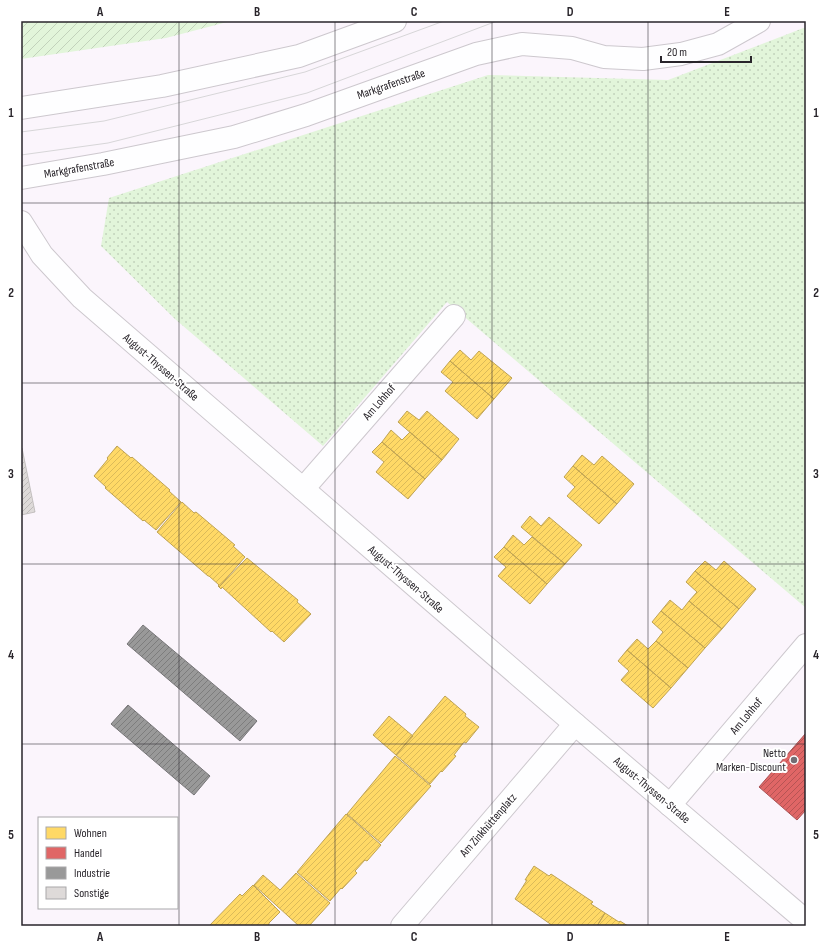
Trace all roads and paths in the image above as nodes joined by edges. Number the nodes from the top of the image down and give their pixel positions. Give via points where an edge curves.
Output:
1 (395, 21) edge
2 (759, 21) edge
3 (21, 108) edge
4 (21, 178) edge
5 (21, 222) edge
6 (454, 316) dead end
7 (303, 489) junction
8 (806, 645) edge
9 (575, 724) junction
10 (670, 805) junction
11 (806, 921) edge
12 (402, 926) edge

1 - 3 street via 299,56 162,86
2 - 4 street, Markgrafenstraße via 718,44 681,54 643,59 604,57 572,48 522,44 476,54 306,115 234,137
5 - 7 street, August-Thyssen-Straße via 42,255 82,298
6 - 7 street, Am Lohhof
7 - 9 street, August-Thyssen-Straße
8 - 10 street, Am Lohhof
9 - 10 street, August-Thyssen-Straße
9 - 12 street, Am Zinkhüttenplatz
10 - 11 street, August-Thyssen-Straße

